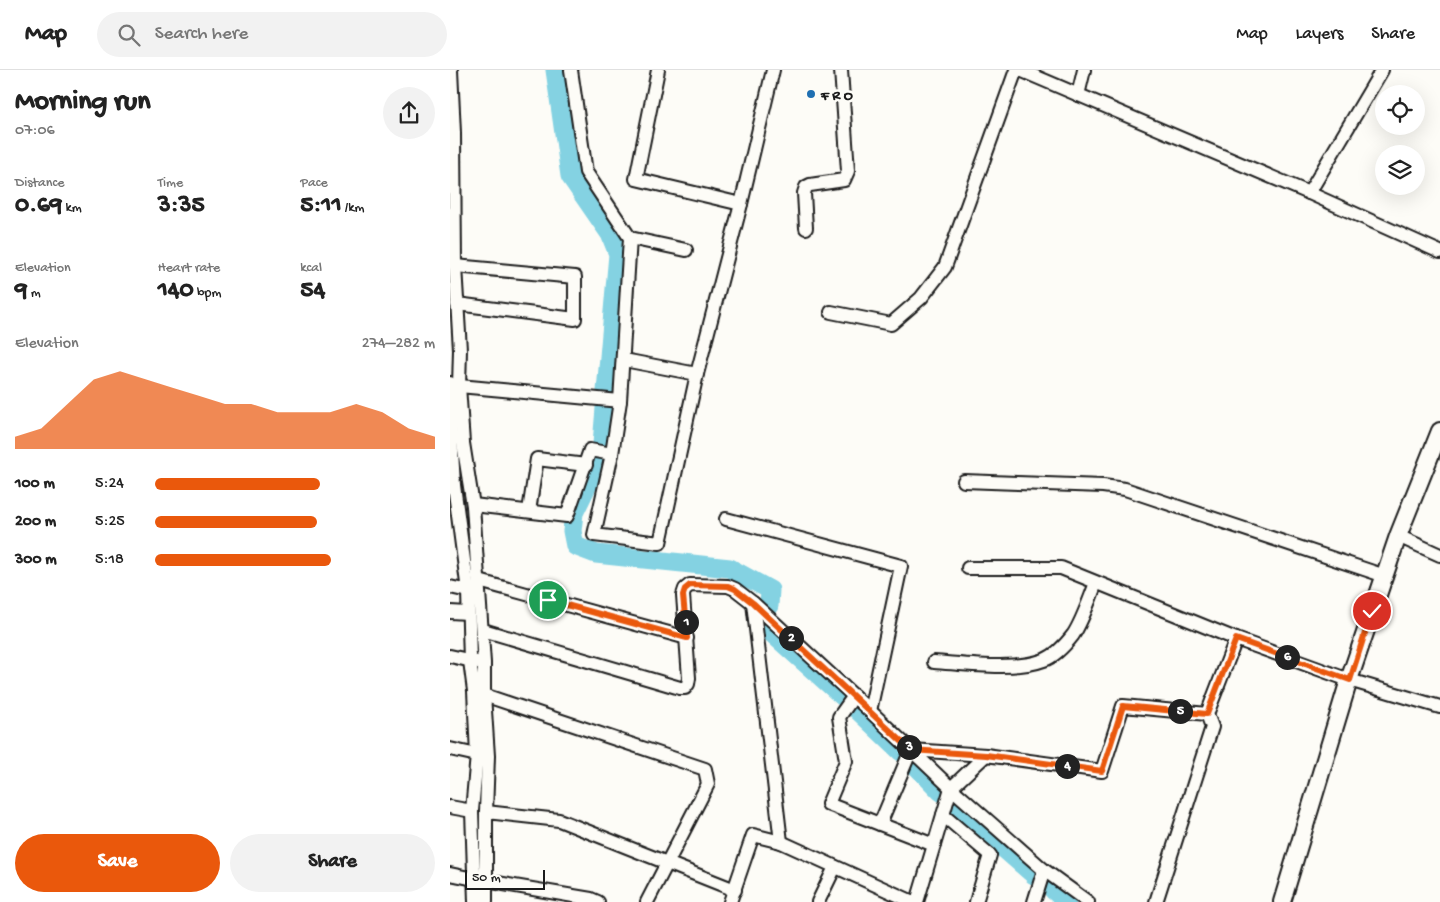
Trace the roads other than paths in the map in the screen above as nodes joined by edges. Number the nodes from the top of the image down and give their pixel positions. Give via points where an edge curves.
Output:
1 (451, 70) edge
2 (571, 70) edge
3 (658, 70) edge
4 (773, 70) edge
5 (841, 70) edge
6 (1016, 70) edge
7 (1020, 70) edge
8 (1084, 70) edge
9 (1382, 70) edge
10 (1078, 95) junction
11 (1309, 193) junction
12 (741, 204) junction
13 (806, 228) dead end
14 (452, 231) edge
15 (630, 238) junction
16 (686, 250) dead end
17 (1440, 252) edge
18 (455, 266) junction
19 (457, 304) junction
20 (831, 312) dead end
21 (624, 360) junction
22 (697, 374) junction
23 (452, 385) edge
24 (620, 401) junction
25 (1440, 432) edge
26 (450, 433) edge
27 (612, 454) junction
28 (586, 465) junction
29 (964, 481) dead end
30 (452, 484) edge
31 (473, 505) junction
32 (529, 511) junction
33 (726, 519) dead end
34 (1398, 536) junction
35 (1440, 556) edge
36 (450, 557) edge
37 (464, 560) junction
38 (968, 568) dead end
39 (1385, 576) junction
40 (479, 581) junction
41 (1096, 583) junction
42 (450, 586) edge
43 (468, 591) junction
44 (753, 603) junction
45 (450, 612) edge
46 (468, 613) junction
47 (482, 630) junction
48 (687, 638) junction
49 (1236, 639) junction
50 (450, 656) edge
51 (470, 661) junction
52 (934, 662) dead end
53 (484, 663) junction
54 (1350, 680) junction
55 (484, 695) junction
56 (854, 696) junction
57 (1440, 707) edge
58 (870, 711) junction
59 (1207, 714) junction
60 (450, 749) edge
61 (911, 750) junction
62 (476, 755) junction
63 (986, 755) junction
64 (951, 788) junction
65 (450, 807) edge
66 (472, 811) junction
67 (486, 812) junction
68 (943, 815) junction
69 (880, 824) junction
70 (781, 842) junction
71 (934, 844) junction
72 (667, 863) junction
73 (835, 867) junction
74 (1044, 870) junction
75 (450, 874) edge
76 (480, 880) junction
77 (735, 890) junction
78 (908, 901) edge
79 (475, 902) edge
80 (486, 902) edge
81 (598, 902) edge
82 (647, 902) edge
83 (730, 902) edge
84 (818, 902) edge
85 (976, 902) edge
86 (1034, 902) edge
87 (1088, 902) edge
88 (1156, 902) edge
89 (1282, 902) edge

1 - 14 street
2 - 15 street via 586,172
3 - 12 street via 636,179
4 - 12 street
5 - 13 street via 847,176 844,180 806,187
6 - 20 street via 945,267 921,298 891,324
7 - 10 street
8 - 10 street
9 - 11 street
10 - 11 street
11 - 17 street
12 - 22 street
14 - 18 street
15 - 16 street
15 - 21 street
18 - 19 street
18 - 19 street via 575,277 575,319
19 - 23 street via 460,350
21 - 22 street
21 - 24 street
22 - 27 street via 660,544 594,535
23 - 24 street
23 - 26 street
23 - 31 street
24 - 27 street
25 - 34 street
26 - 30 street
27 - 28 street via 590,450
28 - 32 street via 567,516
28 - 32 street via 537,459
29 - 39 street via 1125,489
30 - 37 street
31 - 32 street
31 - 40 street
33 - 58 street via 901,566
34 - 35 street
34 - 39 street
36 - 37 street
37 - 43 street
38 - 41 street via 1061,568
39 - 54 street
40 - 47 street
40 - 48 street
41 - 49 street
41 - 52 street via 1074,634 1046,659 1006,665
42 - 43 street
43 - 46 street
44 - 48 street via 728,586 690,585 683,595
44 - 56 street
44 - 70 street
45 - 46 street
46 - 51 street
47 - 48 street via 680,688 685,688 689,678
47 - 53 street
49 - 54 street
49 - 59 street
50 - 51 street
51 - 53 street
51 - 62 street
53 - 55 street
54 - 57 street
54 - 89 street
55 - 67 street via 488,756
55 - 72 street via 705,769 708,784
56 - 58 street
56 - 69 street via 839,717 846,760 828,804
58 - 61 street
59 - 63 street via 1123,706 1102,771
59 - 88 street via 1212,727
60 - 62 street
61 - 63 street
61 - 64 street
61 - 69 street
62 - 66 street
63 - 64 street
64 - 68 street
64 - 74 street
65 - 66 street
66 - 76 street
67 - 72 street via 559,820
67 - 76 street
68 - 71 street
68 - 85 street via 990,855
69 - 71 street
70 - 73 street
70 - 77 street via 752,835
71 - 78 street
72 - 77 street
72 - 82 street
73 - 78 street
73 - 84 street
74 - 86 street
74 - 87 street
75 - 76 street
76 - 79 street
76 - 80 street
76 - 81 street
77 - 83 street

